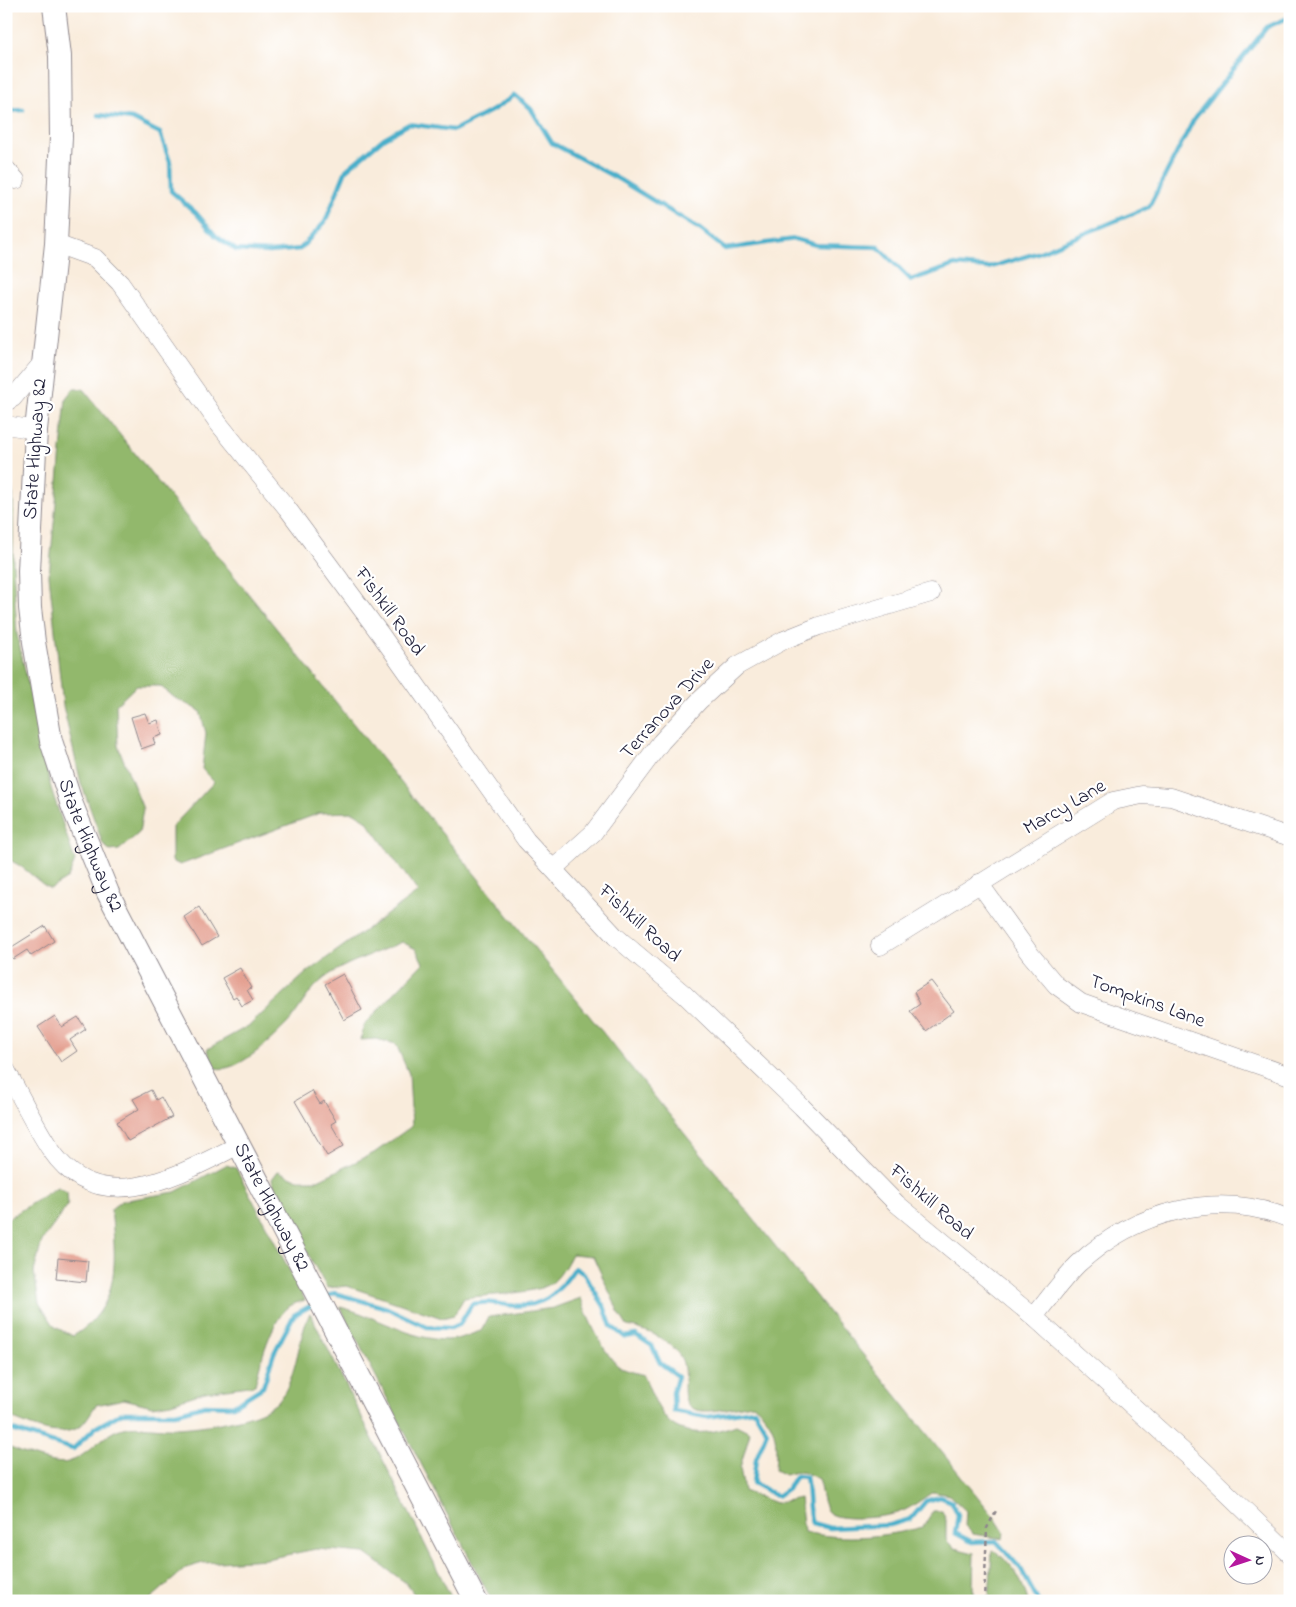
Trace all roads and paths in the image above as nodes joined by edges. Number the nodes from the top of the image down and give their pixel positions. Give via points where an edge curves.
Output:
1 (54, 6) edge
2 (56, 244) junction
3 (42, 363) junction
4 (6, 402) edge
5 (6, 425) edge
6 (36, 430) junction
7 (931, 593) dead end
8 (1290, 838) edge
9 (553, 869) junction
10 (979, 883) junction
11 (880, 946) dead end
12 (6, 1070) edge
13 (1290, 1076) edge
14 (239, 1145) junction
15 (1290, 1219) edge
16 (1034, 1317) junction
17 (997, 1509) dead end
18 (1290, 1554) edge
19 (476, 1601) edge
20 (984, 1601) edge

1 - 2 main road, State Highway 82 via 60,56 61,137
2 - 3 main road, State Highway 82
2 - 9 street, Fishkill Road via 95,258 120,283 219,424 287,508 381,635 526,840
3 - 4 street
3 - 6 main road, State Highway 82
5 - 6 street
6 - 14 main road, State Highway 82 via 30,608 51,741 98,872
7 - 9 street, Terranova Drive via 818,626 784,640 737,666 661,742 593,834
8 - 10 street, Marcy Lane via 1171,798 1142,795 1113,801
9 - 16 street, Fishkill Road via 615,936 685,995 897,1204
10 - 11 street, Marcy Lane
10 - 13 street, Tompkins Lane via 1056,985 1081,1003
12 - 14 street via 52,1151 69,1171 99,1187 130,1189 175,1175
14 - 19 main road, State Highway 82
15 - 16 street via 1270,1210 1228,1204 1188,1207 1150,1218 1116,1234 1078,1265
16 - 18 street, Fishkill Road via 1198,1464
17 - 20 path via 987,1528

